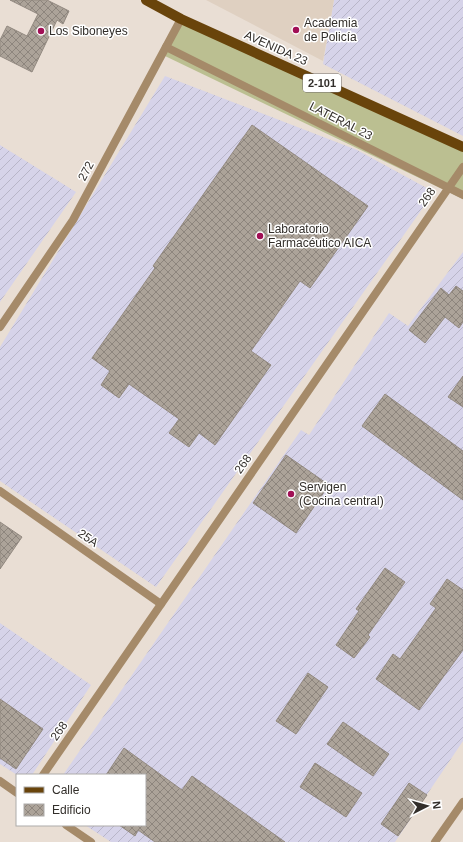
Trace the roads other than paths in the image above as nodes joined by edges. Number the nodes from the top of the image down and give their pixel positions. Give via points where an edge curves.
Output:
1 (146, 0) edge
2 (181, 19) junction
3 (166, 47) junction
4 (463, 147) edge
5 (463, 167) edge
6 (449, 188) junction
7 (463, 195) edge
8 (0, 326) edge
9 (0, 491) edge
10 (161, 604) junction
11 (44, 774) edge
12 (0, 781) edge
13 (16, 792) edge
14 (463, 802) edge
15 (67, 826) edge
16 (91, 842) edge
17 (435, 842) edge

1 - 2 main road, AVENIDA 23 / 2-101
2 - 3 street, 272
2 - 4 main road, AVENIDA 23 / 2-101
3 - 6 street, LATERAL 23
3 - 8 street, 272 via 73,220
5 - 6 street, 268
6 - 7 street, LATERAL 23
6 - 10 street, 268
9 - 10 street, 25A
10 - 11 street, 268
12 - 13 street
14 - 17 street
15 - 16 street

